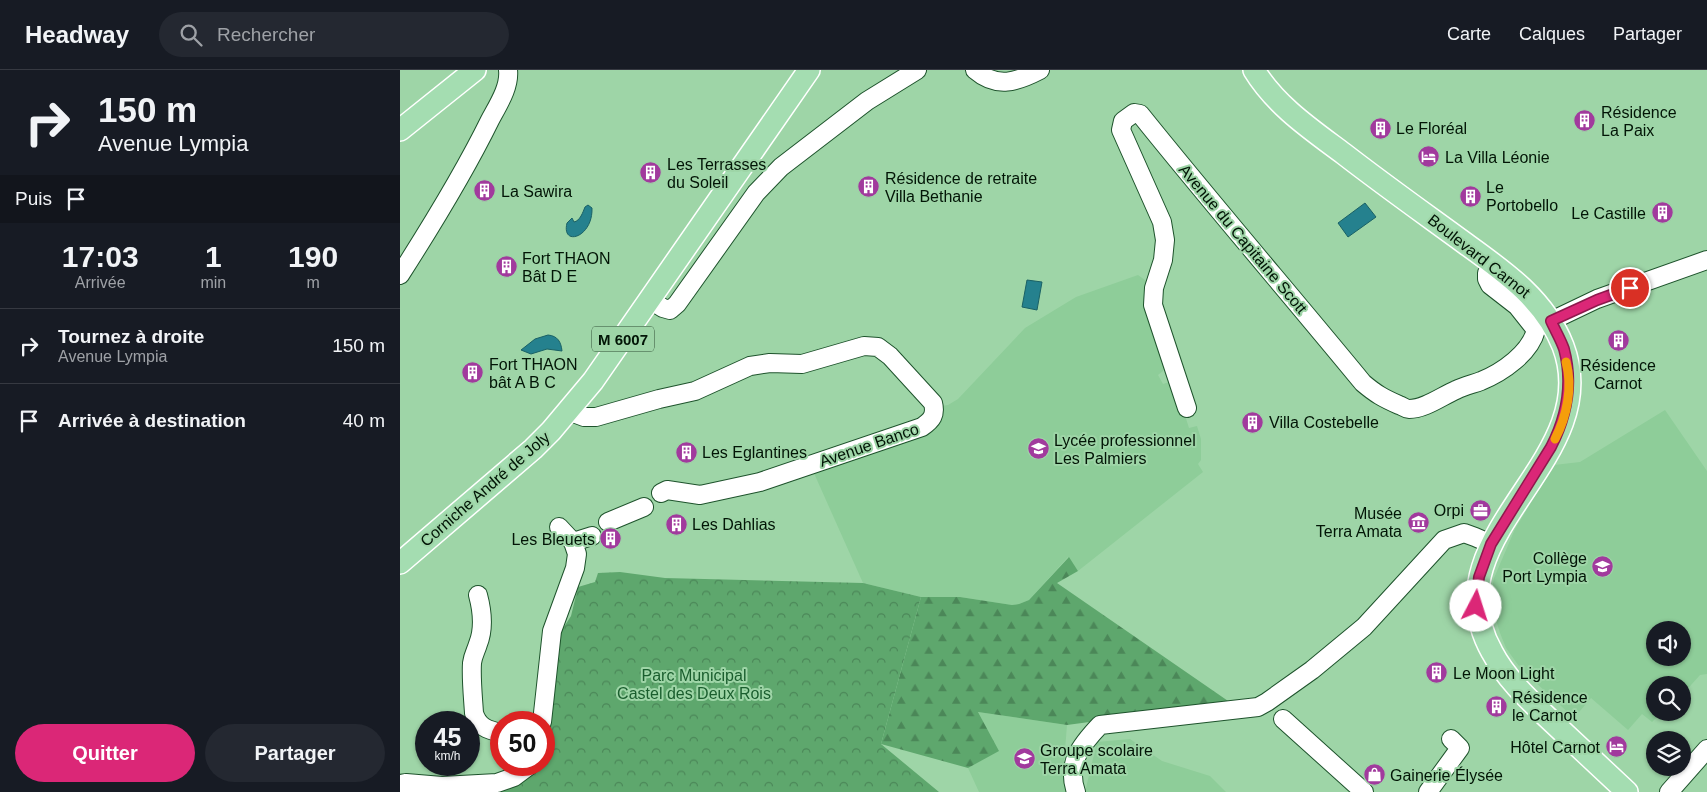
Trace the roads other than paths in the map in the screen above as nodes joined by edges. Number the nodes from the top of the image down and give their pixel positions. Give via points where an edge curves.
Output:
1 (475, 70) edge
2 (508, 70) edge
3 (809, 70) edge
4 (917, 70) edge
5 (975, 70) edge
6 (1040, 70) edge
7 (1254, 70) edge
8 (400, 130) edge
9 (1707, 260) edge
10 (1493, 264) junction
11 (400, 275) edge
12 (650, 300) junction
13 (1551, 321) junction
14 (1187, 408) dead end
15 (568, 411) junction
16 (661, 493) dead end
17 (644, 507) dead end
18 (608, 522) dead end
19 (559, 527) dead end
20 (592, 536) dead end
21 (574, 542) junction
22 (1491, 544) junction
23 (400, 563) edge
24 (478, 595) dead end
25 (543, 711) edge
26 (1283, 719) dead end
27 (490, 730) edge
28 (1707, 737) edge
29 (1451, 739) dead end
30 (1707, 750) edge
31 (1691, 754) edge
32 (1707, 759) edge
33 (515, 776) edge
34 (1672, 776) edge
35 (400, 784) edge
36 (445, 789) edge
37 (1076, 792) edge
38 (1364, 792) edge
39 (1428, 792) edge
40 (1627, 792) edge
41 (1657, 792) edge
42 (1669, 792) edge
43 (1677, 792) edge

1 - 8 main road
2 - 11 street via 508,82 479,143
3 - 12 main road, Corniche André de Joly / M 6007
4 - 12 street via 867,100 781,166 756,193 677,304 670,310
5 - 6 street via 994,81 1010,82
7 - 10 main road, Boulevard Carnot via 1274,96 1308,127
9 - 13 street via 1597,300
10 - 13 main road, Boulevard Carnot via 1524,289
10 - 14 street, Avenue du Capitaine Scott via 1487,279 1490,285 1518,306 1536,330 1530,344 1522,354 1483,380 1418,408 1408,409 1391,402 1363,383 1140,114 1134,113 1123,121 1121,130 1162,222 1165,240 1163,260 1154,288 1153,305
12 - 15 main road, Corniche André de Joly / M 6007 via 593,382
13 - 22 main road, Boulevard Carnot via 1568,367 1565,413 1551,447
15 - 16 street, Avenue Banco via 596,418 695,391 750,366 802,364 864,346 878,347 890,356 933,402 932,420 922,427 820,462 760,482 700,494 667,490
15 - 23 main road, Corniche André de Joly / M 6007 via 533,450
17 - 18 street
19 - 21 street
20 - 21 street
21 - 25 street via 578,554 552,631
22 - 37 street via 1464,533 1444,540 1364,626 1312,670 1258,707 1100,725 1075,758 1073,782
22 - 40 main road, Boulevard Carnot via 1479,577 1476,606 1482,633 1492,654 1529,699
24 - 27 street via 482,608 479,644 472,665 474,713 476,720
26 - 38 street
28 - 31 street
29 - 39 street via 1460,748
30 - 42 street
32 - 43 street
33 - 36 street via 497,783
34 - 41 street
35 - 36 street

